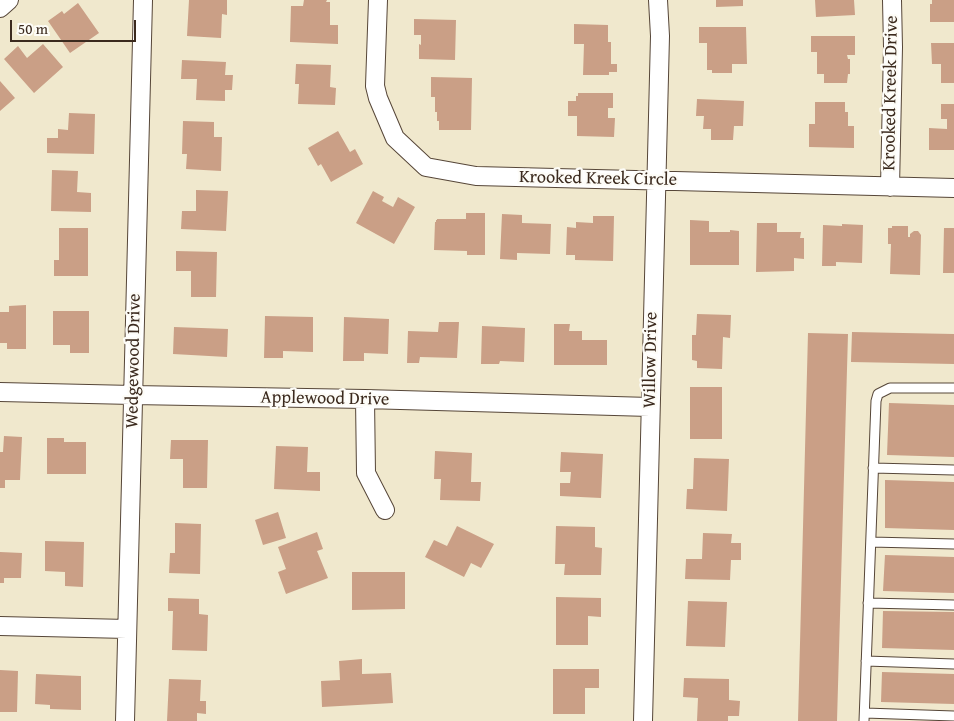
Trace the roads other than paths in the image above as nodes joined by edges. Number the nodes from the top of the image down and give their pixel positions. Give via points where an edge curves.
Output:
1 (9, 0) edge
2 (143, 0) edge
3 (378, 0) edge
4 (658, 0) edge
5 (892, 0) edge
6 (0, 8) edge
7 (656, 180) junction
8 (890, 187) junction
9 (954, 188) edge
10 (954, 388) edge
11 (0, 392) edge
12 (133, 395) junction
13 (365, 399) junction
14 (650, 407) junction
15 (873, 468) junction
16 (954, 470) edge
17 (386, 510) dead end
18 (871, 542) junction
19 (954, 544) edge
20 (868, 603) junction
21 (954, 605) edge
22 (0, 626) edge
23 (127, 629) junction
24 (866, 661) junction
25 (954, 664) edge
26 (954, 716) edge
27 (864, 717) edge
28 (125, 721) edge
29 (643, 721) edge

1 - 6 street
2 - 12 street, Wedgewood Drive
3 - 7 street, Krooked Kreek Circle via 375,86 378,98 395,138 426,166 476,176
4 - 7 street, Willow Drive
5 - 8 street, Krooked Kreek Drive
7 - 8 street, Krooked Kreek Circle
7 - 14 street, Willow Drive
8 - 9 street, Krooked Kreek Circle
10 - 15 lane via 890,388 878,394
11 - 12 street, Applewood Drive
12 - 13 street, Applewood Drive
12 - 23 street, Wedgewood Drive
13 - 14 street, Applewood Drive
13 - 17 street via 366,473
14 - 29 street, Willow Drive
15 - 16 lane
15 - 18 lane
18 - 19 lane
18 - 20 lane
20 - 21 lane
20 - 24 lane
22 - 23 street
23 - 28 street, Wedgewood Drive
24 - 25 lane
24 - 27 lane
26 - 27 lane

